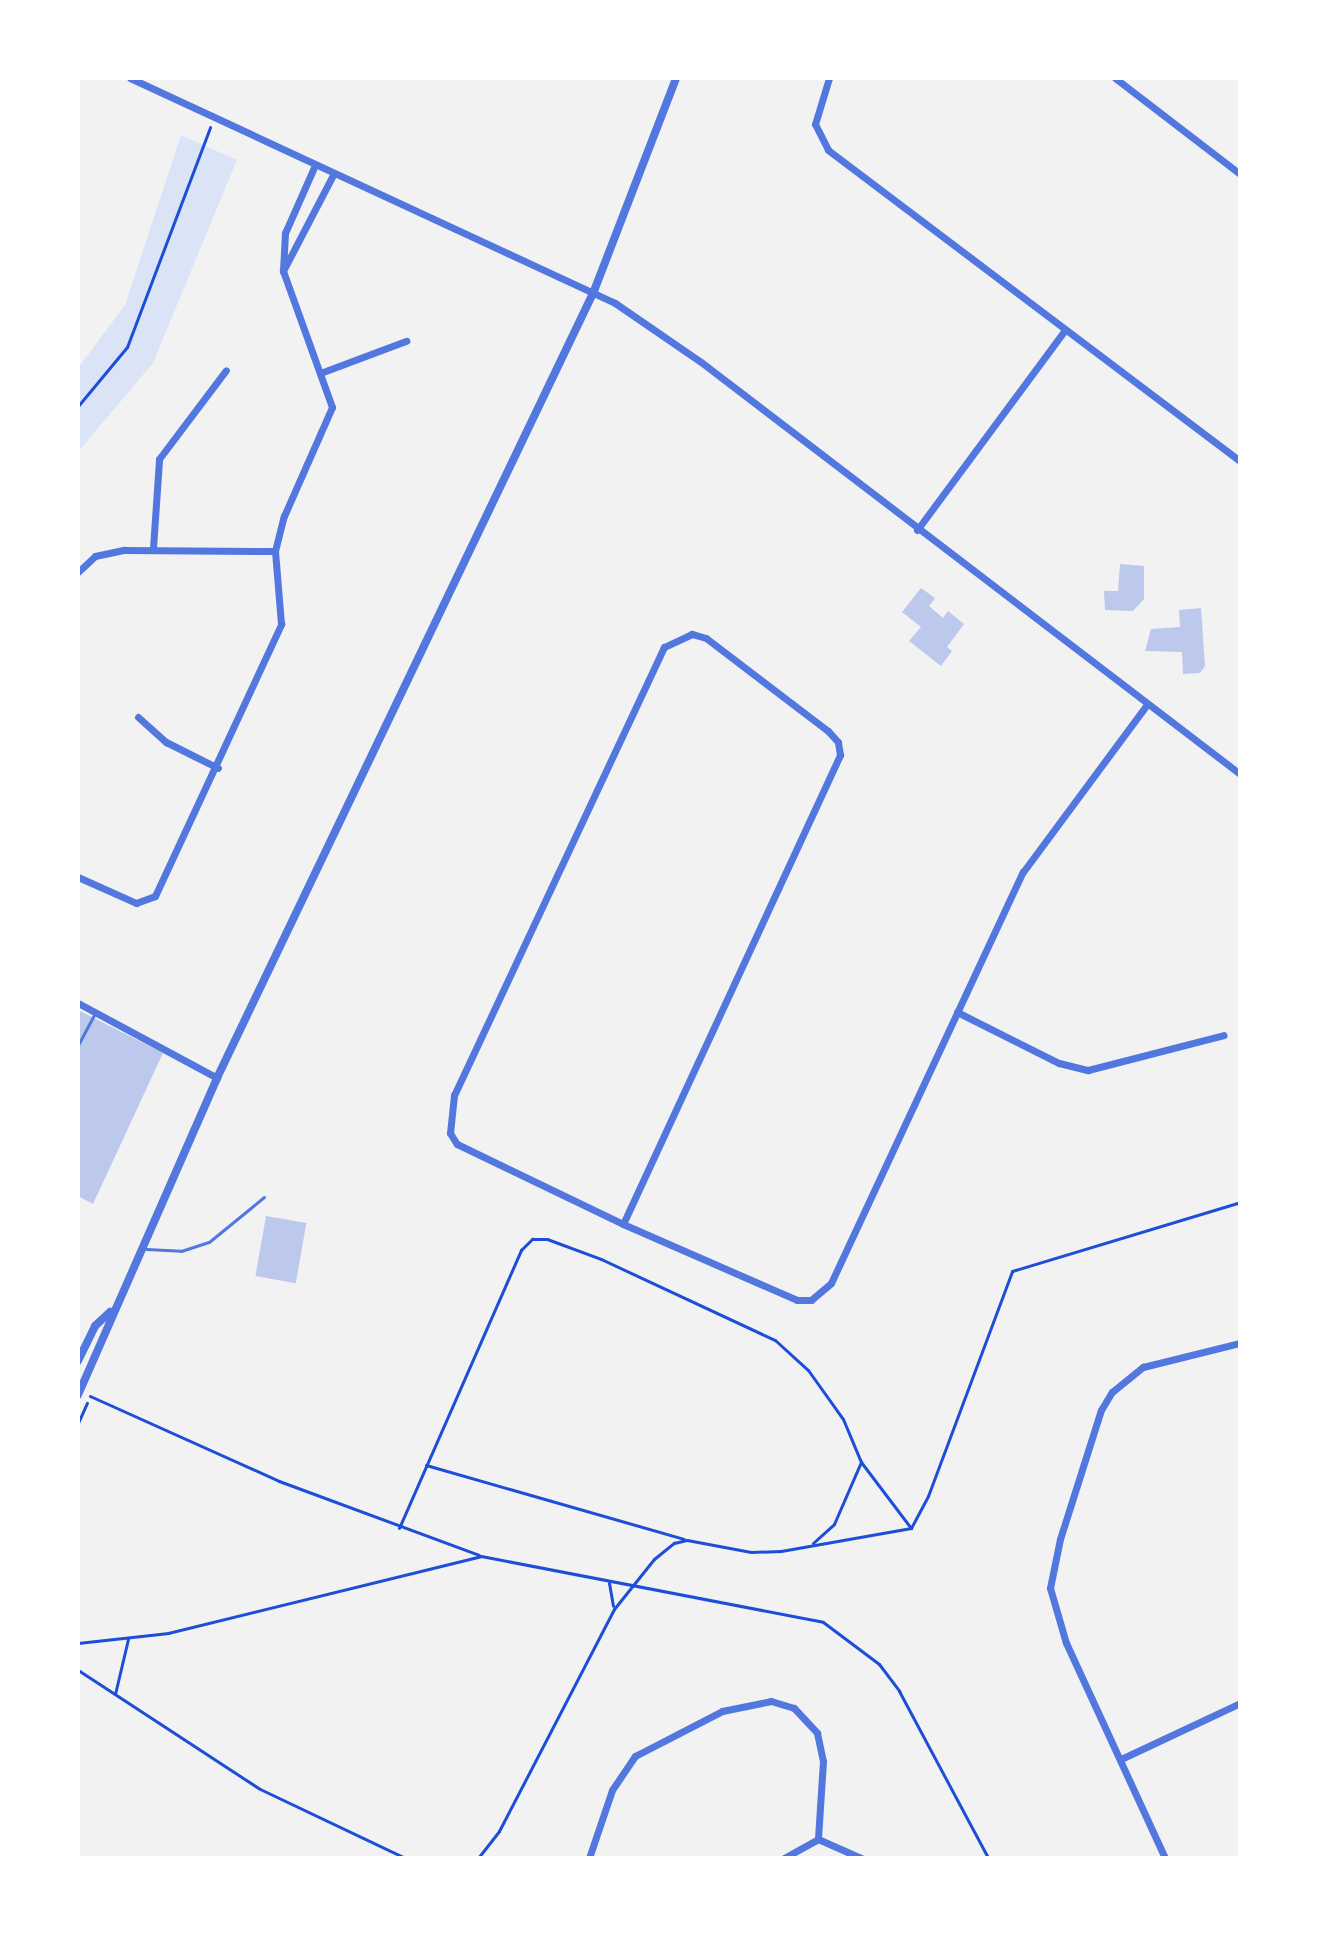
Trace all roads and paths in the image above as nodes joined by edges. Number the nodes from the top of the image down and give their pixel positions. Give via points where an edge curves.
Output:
1 (130, 78) edge
2 (676, 78) edge
3 (829, 78) edge
4 (1115, 78) edge
5 (215, 116) junction
6 (315, 165) junction
7 (334, 173) junction
8 (1240, 174) edge
9 (283, 271) junction
10 (594, 291) junction
11 (1064, 331) junction
12 (406, 341) dead end
13 (226, 370) dead end
14 (323, 372) junction
15 (78, 406) edge
16 (1240, 461) edge
17 (917, 530) junction
18 (153, 548) junction
19 (275, 551) junction
20 (78, 572) edge
21 (1146, 706) junction
22 (138, 717) dead end
23 (218, 768) junction
24 (1240, 774) edge
25 (78, 877) edge
26 (78, 1003) edge
27 (95, 1012) junction
28 (957, 1012) junction
29 (1224, 1035) dead end
30 (78, 1045) edge
31 (217, 1078) junction
32 (264, 1197) dead end
33 (1240, 1202) edge
34 (623, 1224) junction
35 (138, 1248) junction
36 (111, 1312) junction
37 (95, 1326) junction
38 (1240, 1343) edge
39 (78, 1344) edge
40 (78, 1361) edge
41 (79, 1392) edge
42 (90, 1396) junction
43 (78, 1423) edge
44 (861, 1462) junction
45 (426, 1465) junction
46 (399, 1528) junction
47 (911, 1528) junction
48 (687, 1540) junction
49 (811, 1545) junction
50 (481, 1556) junction
51 (609, 1583) junction
52 (633, 1587) junction
53 (614, 1609) junction
54 (128, 1638) junction
55 (78, 1643) edge
56 (78, 1670) edge
57 (115, 1694) junction
58 (1240, 1703) edge
59 (1121, 1759) junction
60 (818, 1839) junction
61 (405, 1858) edge
62 (478, 1858) edge
63 (589, 1858) edge
64 (784, 1858) edge
65 (861, 1858) edge
66 (988, 1858) edge
67 (1165, 1858) edge

1 - 5 street
2 - 10 street
3 - 11 street via 815,124 820,142
4 - 8 street
5 - 6 street
5 - 15 path via 127,347
6 - 7 street
6 - 9 street via 285,233
7 - 9 street
7 - 10 street
9 - 14 street
10 - 17 street via 701,362
10 - 31 street
11 - 16 street
11 - 17 street
12 - 14 street
13 - 18 street via 159,459
14 - 19 street via 331,414 288,506
17 - 21 street
18 - 19 street
18 - 20 street via 106,552
19 - 23 street via 281,624
21 - 24 street
21 - 28 street via 1037,849
22 - 23 street via 166,742
23 - 25 street via 155,896 136,903
26 - 27 street
27 - 30 lane
27 - 31 street
28 - 29 street via 1059,1063 1088,1070
28 - 34 street via 831,1283 811,1300 785,1297
31 - 35 street
32 - 35 lane via 227,1231 199,1246 181,1251
33 - 47 path via 1012,1271 928,1496
34 - 34 street via 840,755 838,742 828,731 706,638 678,638 657,655 454,1095 449,1124 457,1144
35 - 36 street
36 - 37 street
36 - 41 street via 107,1333
37 - 39 street
37 - 40 street
38 - 59 street via 1143,1367 1125,1378 1101,1410 1060,1539 1050,1588 1052,1608
41 - 42 path
42 - 43 path
42 - 46 path
44 - 45 path via 843,1419 808,1370 775,1340 547,1239 532,1239 521,1250
44 - 47 path
44 - 49 path via 834,1524
45 - 46 path
45 - 48 path
46 - 50 path
47 - 49 path
48 - 49 path via 751,1552
48 - 52 path via 654,1559
50 - 51 path
50 - 54 path via 273,1609
51 - 52 path
51 - 53 path
52 - 53 path
52 - 66 path via 823,1622 879,1664 899,1691
53 - 62 path via 499,1831
54 - 55 path
54 - 57 path
56 - 57 path
57 - 61 path via 260,1789
58 - 59 street
59 - 67 street
60 - 63 street via 823,1761 817,1733 794,1708 759,1702 722,1711 635,1756 612,1790
60 - 64 street
60 - 65 street

